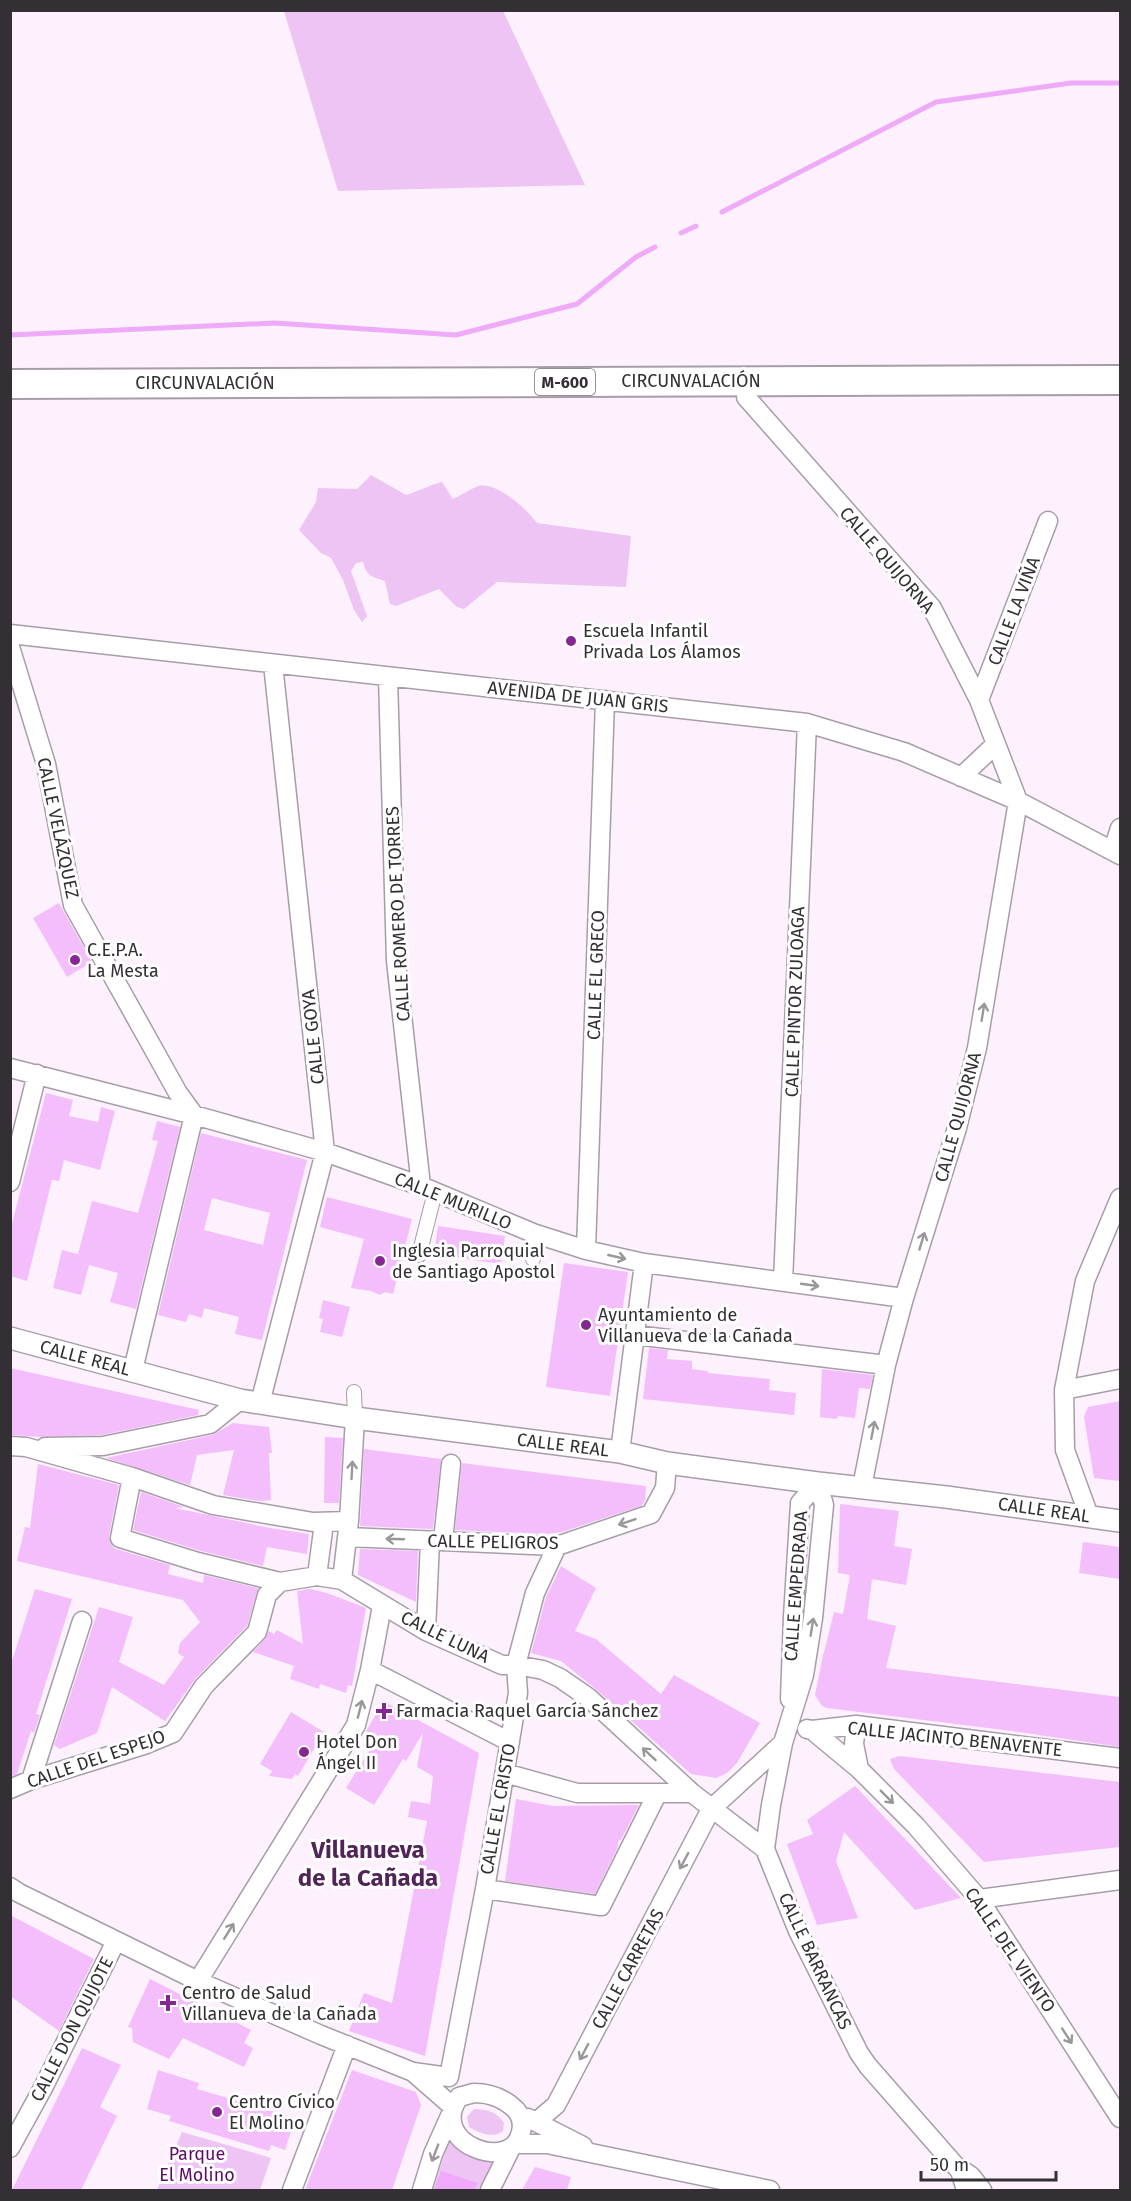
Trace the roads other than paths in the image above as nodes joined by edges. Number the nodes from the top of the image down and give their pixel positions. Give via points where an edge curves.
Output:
1 (1120, 380) edge
2 (10, 384) edge
3 (746, 397) dead end
4 (1048, 521) dead end
5 (10, 634) edge
6 (10, 647) edge
7 (273, 664) junction
8 (388, 677) junction
9 (605, 700) junction
10 (980, 700) junction
11 (807, 723) junction
12 (996, 744) junction
13 (961, 777) junction
14 (1018, 801) junction
15 (1120, 828) edge
16 (1117, 852) edge
17 (10, 1068) edge
18 (37, 1074) junction
19 (194, 1115) junction
20 (325, 1152) junction
21 (10, 1182) edge
22 (428, 1189) junction
23 (1120, 1198) edge
24 (534, 1233) junction
25 (586, 1250) junction
26 (419, 1255) dead end
27 (533, 1259) dead end
28 (644, 1263) junction
29 (783, 1282) junction
30 (904, 1298) junction
31 (635, 1335) junction
32 (10, 1338) edge
33 (886, 1365) junction
34 (133, 1370) junction
35 (1120, 1379) edge
36 (1064, 1390) junction
37 (354, 1392) dead end
38 (250, 1402) junction
39 (355, 1418) junction
40 (16, 1447) edge
41 (620, 1452) junction
42 (667, 1462) junction
43 (451, 1464) dead end
44 (132, 1477) junction
45 (818, 1483) junction
46 (862, 1487) junction
47 (1089, 1516) junction
48 (1120, 1521) edge
49 (324, 1523) junction
50 (348, 1529) junction
51 (436, 1541) junction
52 (557, 1546) junction
53 (317, 1576) junction
54 (342, 1580) junction
55 (280, 1582) junction
56 (381, 1605) junction
57 (82, 1621) dead end
58 (426, 1631) junction
59 (516, 1665) junction
60 (370, 1670) junction
61 (789, 1725) junction
62 (856, 1725) junction
63 (812, 1730) junction
64 (510, 1742) junction
65 (783, 1743) junction
66 (1120, 1758) edge
67 (859, 1769) junction
68 (505, 1773) junction
69 (31, 1780) junction
70 (10, 1789) edge
71 (692, 1793) junction
72 (657, 1794) junction
73 (711, 1809) junction
74 (765, 1850) junction
75 (1120, 1880) edge
76 (10, 1887) edge
77 (485, 1889) junction
78 (979, 1899) junction
79 (116, 1941) junction
80 (198, 1981) junction
81 (347, 2045) junction
82 (413, 2072) junction
83 (449, 2077) junction
84 (454, 2106) junction
85 (519, 2113) junction
86 (1120, 2118) edge
87 (536, 2122) junction
88 (513, 2147) junction
89 (10, 2148) edge
90 (600, 2156) junction
91 (978, 2189) edge
92 (292, 2190) edge
93 (422, 2190) edge
94 (490, 2190) edge
95 (770, 2190) edge

1 - 2 highway, CIRCUNVALACIÓN / M-600
3 - 10 street, CALLE QUIJORNA via 932,608
4 - 10 street, CALLE LA VIÑA
5 - 7 street, AVENIDA DE JUAN GRIS
6 - 19 street, CALLE VELÁZQUEZ via 46,764 73,905
7 - 8 street, AVENIDA DE JUAN GRIS
7 - 20 street, CALLE GOYA
8 - 9 street, AVENIDA DE JUAN GRIS
8 - 22 street, CALLE ROMERO DE TORRES via 396,961
9 - 11 street, AVENIDA DE JUAN GRIS
9 - 25 street, CALLE EL GRECO
10 - 12 street, CALLE QUIJORNA
11 - 13 street, AVENIDA DE JUAN GRIS via 904,752
11 - 29 street, CALLE PINTOR ZULOAGA
12 - 13 street
12 - 14 street, CALLE QUIJORNA
13 - 14 street, AVENIDA DE JUAN GRIS
14 - 16 street, AVENIDA DE JUAN GRIS
30 -> 14 street, CALLE QUIJORNA via 957,1128 977,1048
15 - 16 street
17 - 18 street, CALLE MURILLO
18 - 19 street, CALLE MURILLO
18 - 21 street
19 - 20 street, CALLE MURILLO
19 - 34 street
20 - 22 street, CALLE MURILLO
20 - 38 street, CALLE GOYA
22 - 24 street, CALLE MURILLO
22 - 26 street
23 - 36 street via 1085,1281
24 - 25 street, CALLE MURILLO
24 - 27 street
25 -> 28 street, CALLE MURILLO
28 - 29 street, CALLE MURILLO
28 - 31 street
29 -> 30 street, CALLE MURILLO
30 - 33 street, CALLE QUIJORNA
31 - 33 street
31 - 41 street
32 - 34 street, CALLE REAL
46 -> 33 street, CALLE QUIJORNA
34 - 38 street, CALLE REAL
35 - 36 street
36 - 47 street via 1065,1450
37 - 39 street
38 - 39 street, CALLE REAL
38 - 40 street via 210,1424 103,1446
39 - 41 street, CALLE REAL
50 -> 39 street
40 - 44 street
41 - 42 street, CALLE REAL
42 - 45 street, CALLE REAL
42 -> 52 street, CALLE PELIGROS via 664,1488 651,1514
43 - 51 street
44 - 49 street via 213,1505
44 - 55 street via 120,1538
45 - 46 street, CALLE REAL
45 - 61 street, CALLE EMPEDRADA via 824,1505 813,1618 804,1675
46 - 47 street, CALLE REAL
47 - 48 street, CALLE REAL
49 - 50 street, CALLE PELIGROS
49 - 53 street
51 -> 50 street, CALLE PELIGROS
50 - 54 street
51 - 52 street, CALLE PELIGROS
51 - 58 street
52 - 59 street, CALLE EL CRISTO via 535,1593
53 - 54 street
53 - 55 street
54 - 56 street, CALLE LUNA
55 - 69 street, CALLE DEL ESPEJO via 267,1595 257,1632 204,1686 172,1733
56 - 58 street, CALLE LUNA
56 - 60 street
57 - 69 street
58 - 59 street, CALLE LUNA via 502,1665
59 - 64 street, CALLE EL CRISTO via 518,1693
71 -> 59 street, CALLE LUNA via 589,1698 543,1670
60 - 64 street
80 -> 60 street via 356,1725
61 - 63 street, CALLE JACINTO BENAVENTE
61 - 65 street, CALLE BARRANCAS
62 - 63 street, CALLE JACINTO BENAVENTE
62 - 66 street, CALLE JACINTO BENAVENTE
62 - 67 street via 854,1744
63 - 67 street, CALLE DEL VIENTO
64 - 68 street, CALLE EL CRISTO
65 - 73 street
65 - 74 street, CALLE BARRANCAS
67 -> 78 street, CALLE DEL VIENTO via 916,1826
68 - 72 street via 577,1793
68 - 77 street, CALLE EL CRISTO
69 - 70 street, CALLE DEL ESPEJO
71 - 72 street
71 - 73 street, CALLE LUNA
72 - 77 street via 601,1906
73 - 74 street
73 -> 87 street, CALLE CARRETAS via 556,2105
74 - 91 street, CALLE BARRANCAS via 798,1931 859,2053
75 - 78 street
76 - 79 street
77 - 83 street, CALLE EL CRISTO
78 -> 86 street, CALLE DEL VIENTO
79 - 80 street
79 - 89 street, CALLE DON QUIJOTE
80 - 81 street
81 - 82 street
81 - 92 street
82 - 83 street
82 - 84 street
83 - 84 street
84 - 85 street via 465,2094 485,2093 510,2104
84 - 88 street via 452,2128 464,2142 496,2152
84 -> 93 street
85 - 87 street
85 - 88 street via 522,2129
87 - 90 street
88 - 90 street via 547,2144
88 - 94 street
90 - 95 street

